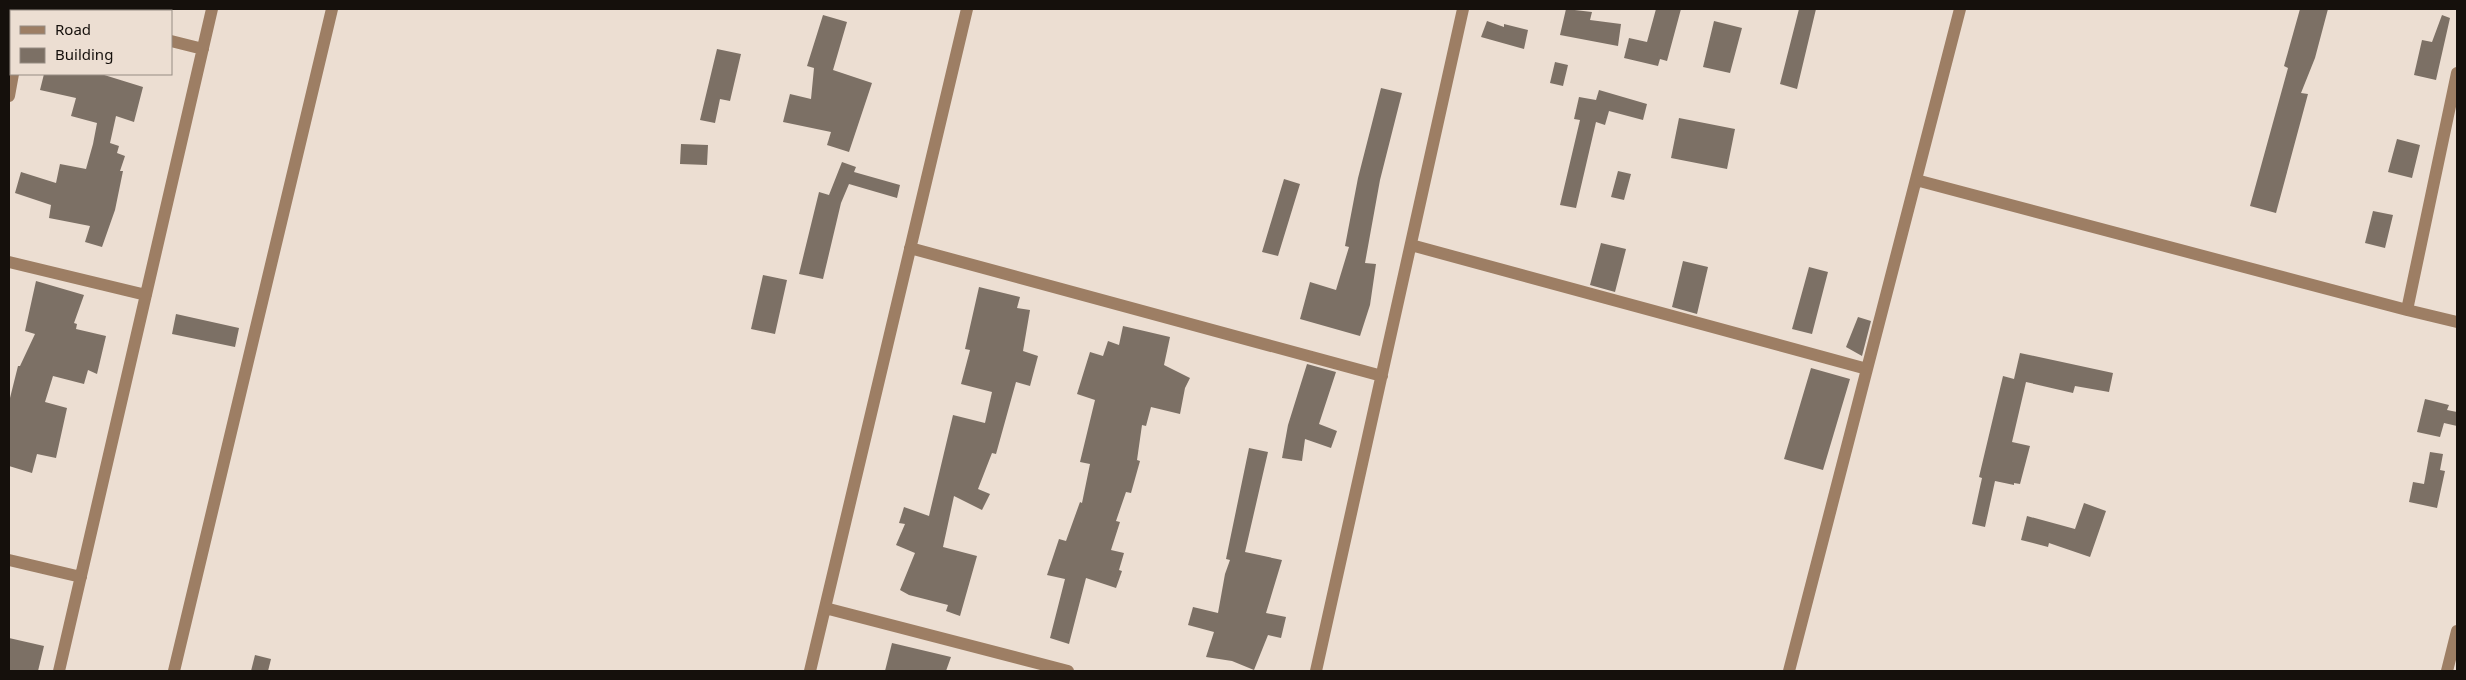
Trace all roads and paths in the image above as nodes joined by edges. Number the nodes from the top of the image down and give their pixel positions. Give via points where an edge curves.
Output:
1 (212, 9) edge
2 (332, 9) edge
3 (967, 9) edge
4 (1463, 9) edge
5 (1960, 9) edge
6 (172, 41) edge
7 (203, 49) junction
8 (2457, 73) edge
9 (13, 75) edge
10 (9, 96) edge
11 (1916, 180) junction
12 (1411, 245) junction
13 (910, 248) junction
14 (9, 262) edge
15 (146, 294) junction
16 (2407, 310) junction
17 (2457, 322) edge
18 (1867, 369) junction
19 (1382, 376) junction
20 (9, 560) edge
21 (81, 577) junction
22 (825, 608) junction
23 (2457, 631) edge
24 (59, 671) edge
25 (174, 671) edge
26 (810, 671) edge
27 (1068, 671) edge
28 (1316, 671) edge
29 (1790, 671) edge
30 (2447, 671) edge

1 - 7 street
2 - 25 street
3 - 13 street
4 - 12 street
5 - 11 street
6 - 7 street
7 - 15 street
8 - 16 street
9 - 10 street
11 - 16 street
11 - 18 street
12 - 18 street
12 - 19 street
13 - 19 street
13 - 22 street
14 - 15 street
15 - 21 street
16 - 17 street
18 - 29 street
19 - 28 street
20 - 21 street
21 - 24 street
22 - 26 street
22 - 27 street
23 - 30 street

